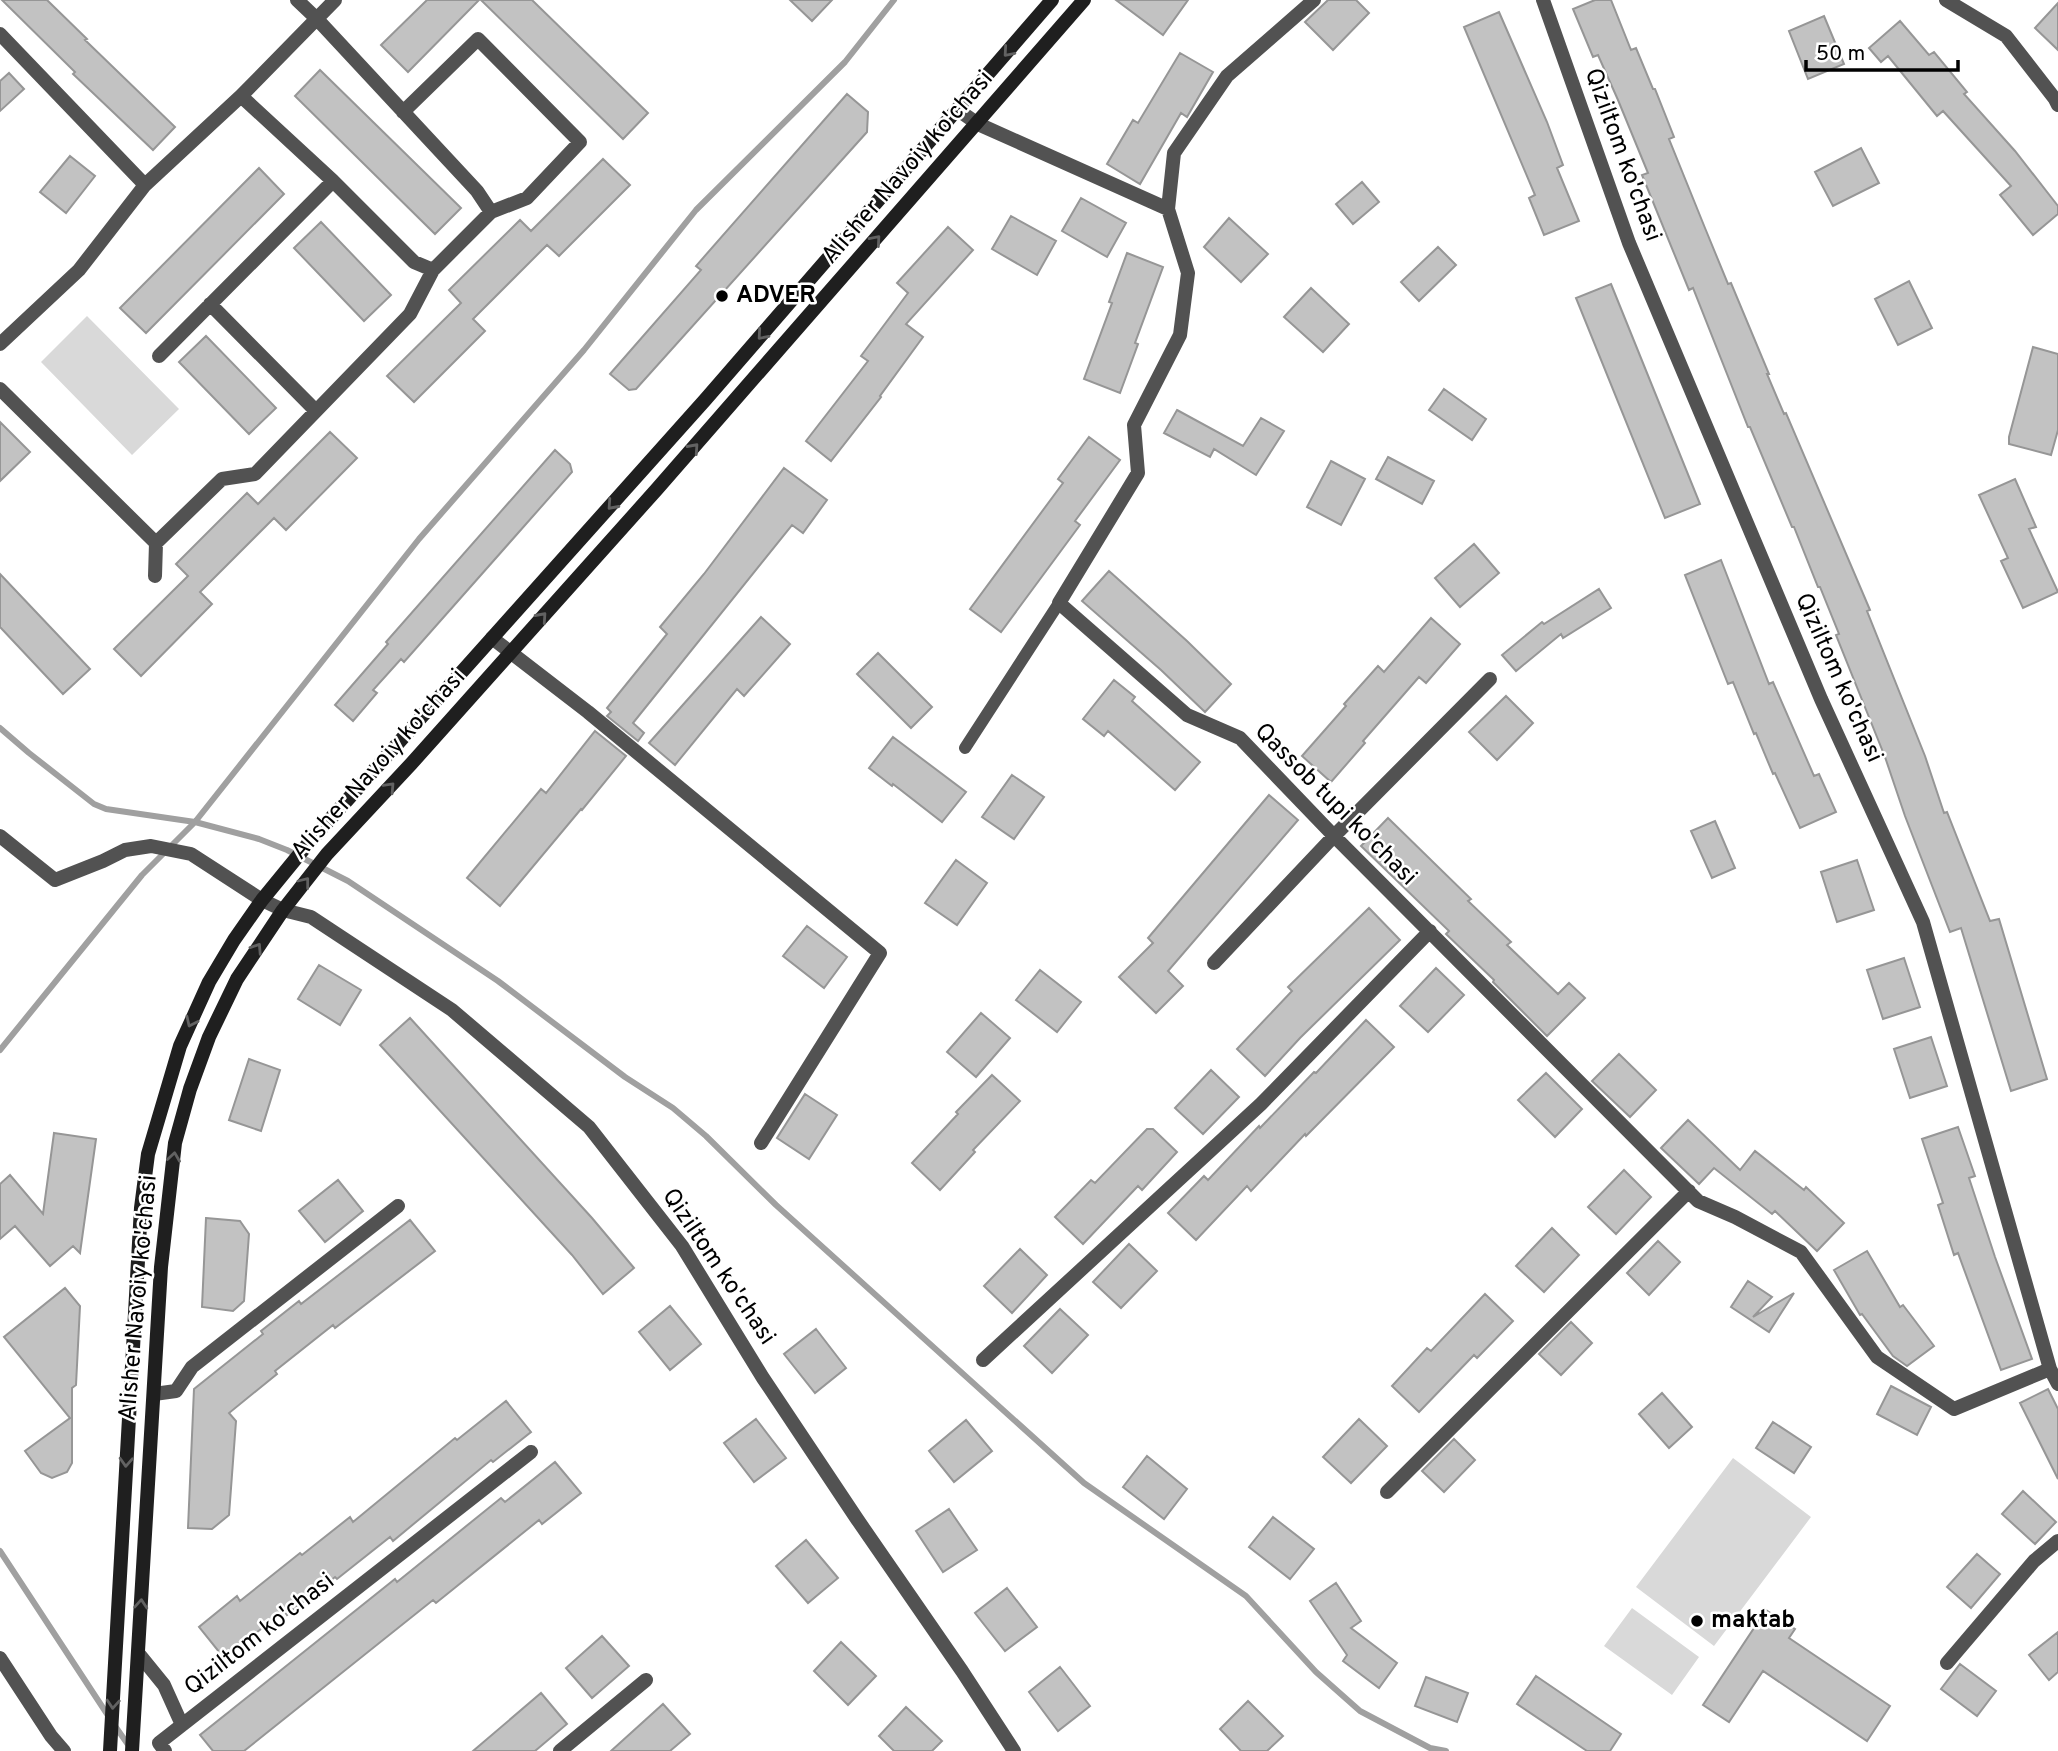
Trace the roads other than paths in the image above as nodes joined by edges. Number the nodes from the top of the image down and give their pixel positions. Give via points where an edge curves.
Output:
1 (297, 0) edge
2 (335, 0) edge
3 (1052, 0) edge
4 (1084, 0) edge
5 (1314, 0) edge
6 (1543, 0) edge
7 (1946, 0) edge
8 (317, 19) junction
9 (0, 34) edge
10 (241, 96) junction
11 (2058, 105) edge
12 (958, 110) junction
13 (403, 113) junction
14 (978, 124) junction
15 (333, 181) junction
16 (145, 185) junction
17 (1168, 209) junction
18 (491, 212) junction
19 (839, 247) junction
20 (856, 262) junction
21 (433, 271) junction
22 (210, 304) junction
23 (0, 344) edge
24 (159, 356) dead end
25 (0, 389) edge
26 (316, 411) junction
27 (156, 543) junction
28 (155, 576) dead end
29 (1059, 603) junction
30 (492, 638) junction
31 (511, 653) junction
32 (1490, 679) dead end
33 (965, 748) dead end
34 (0, 835) edge
35 (1334, 836) junction
36 (262, 900) junction
37 (283, 910) junction
38 (1430, 931) junction
39 (1214, 963) dead end
40 (761, 1143) dead end
41 (1689, 1191) junction
42 (398, 1206) dead end
43 (983, 1360) dead end
44 (2050, 1369) junction
45 (2058, 1384) edge
46 (154, 1394) junction
47 (531, 1452) dead end
48 (1387, 1492) dead end
49 (2058, 1542) edge
50 (138, 1653) junction
51 (0, 1658) edge
52 (1947, 1662) dead end
53 (646, 1680) dead end
54 (182, 1725) junction
55 (64, 1751) edge
56 (110, 1751) edge
57 (132, 1751) edge
58 (165, 1751) edge
59 (560, 1751) edge
60 (1014, 1751) edge

1 - 8 street
2 - 8 street
3 -> 12 main road, Alisher Navoiy ko'chasi
4 - 14 main road, Alisher Navoiy ko'chasi
5 - 17 street via 1227,76 1174,153
6 - 44 street, Qiziltom ko'chasi via 1629,243 1821,698 1923,922
7 - 11 street via 2006,36
8 - 10 street
8 - 13 street
9 - 16 street
10 - 15 street
10 - 16 street
12 - 14 street
12 - 19 main road, Alisher Navoiy ko'chasi
13 - 18 street
13 - 18 street via 478,39 580,142 527,198
14 - 17 street
20 -> 14 main road, Alisher Navoiy ko'chasi
15 - 21 street via 414,262
15 - 22 street
16 - 23 street via 79,270
17 - 29 street via 1188,273 1180,335 1134,425 1138,474
18 - 21 street
19 - 20 main road
19 -> 30 main road, Alisher Navoiy ko'chasi
31 -> 20 main road, Alisher Navoiy ko'chasi
21 - 26 street via 410,314
22 - 24 street
22 - 26 street
25 - 27 street
26 - 27 street via 255,474 222,479
27 - 28 street
29 - 33 lane
29 - 35 street, Qassob tupi ko'chasi via 1187,715 1240,738
30 - 31 street
30 - 36 main road, Alisher Navoiy ko'chasi
37 -> 31 main road, Alisher Navoiy ko'chasi via 327,854
31 - 40 street via 880,953
32 - 35 street
34 - 36 street, Qiziltom ko'chasi via 55,880 125,850 151,846 191,854
35 - 38 street, Qassob tupi ko'chasi
35 - 39 street
36 - 37 street, Qiziltom ko'chasi
36 -> 56 main road, Alisher Navoiy ko'chasi via 209,982 180,1046 148,1154 140,1221
46 -> 37 main road, Alisher Navoiy ko'chasi via 161,1267 176,1143 190,1089 237,979
37 - 60 street, Qiziltom ko'chasi via 311,917 452,1010 589,1127 682,1246 763,1378
38 - 41 street, Qassob tupi ko'chasi
38 - 43 street via 1261,1104
41 - 44 street, Qassob tupi ko'chasi via 1698,1201 1801,1252 1877,1357 1954,1409
41 - 48 street
42 - 46 street via 192,1367 176,1391
44 - 45 street, Qiziltom ko'chasi
50 -> 46 main road, Alisher Navoiy ko'chasi
47 - 54 street, Qiziltom ko'chasi
49 - 52 street via 2034,1561
50 - 54 street, Qiziltom ko'chasi via 164,1685
50 - 57 main road, Alisher Navoiy ko'chasi
51 - 55 street
53 - 59 street
54 - 58 street, Qiziltom ko'chasi via 159,1743

